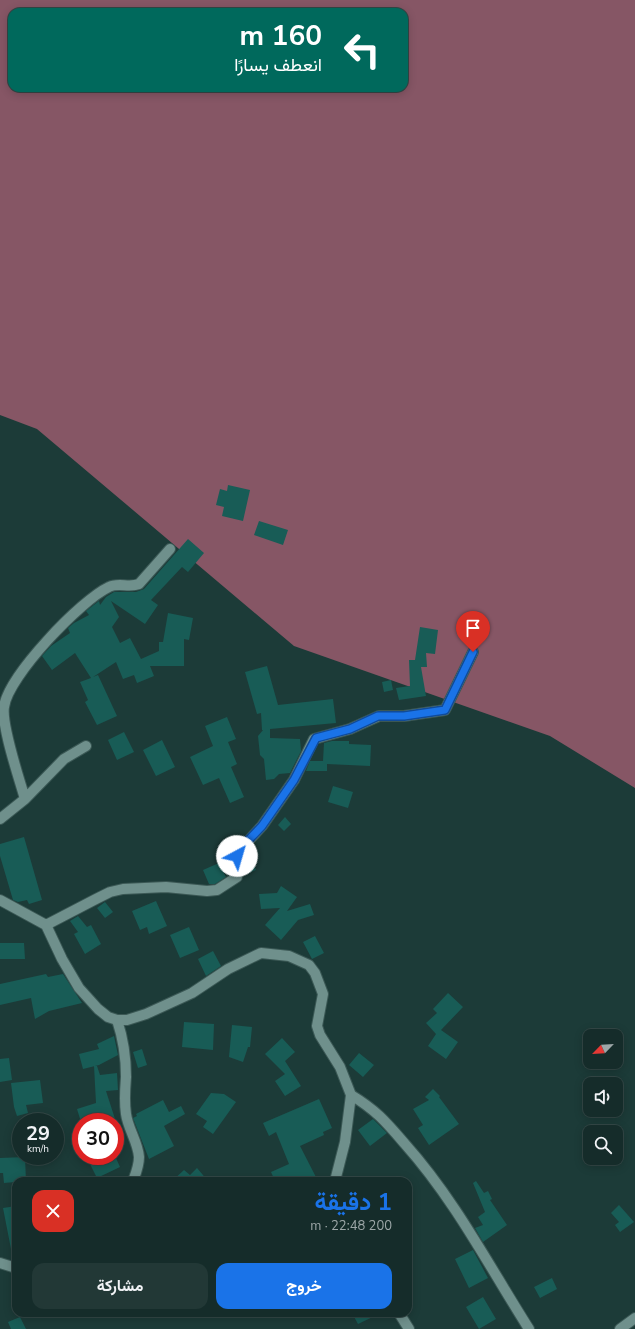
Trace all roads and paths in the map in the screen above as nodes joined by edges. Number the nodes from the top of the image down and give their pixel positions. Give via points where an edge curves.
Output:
1 (170, 549) dead end
2 (473, 652) dead end
3 (86, 746) dead end
4 (24, 799) junction
5 (0, 819) edge
6 (0, 900) edge
7 (46, 925) junction
8 (117, 1020) junction
9 (351, 1095) junction
10 (135, 1177) edge
11 (337, 1177) edge
12 (0, 1264) edge
13 (12, 1267) edge
14 (402, 1317) edge
15 (635, 1318) edge
16 (409, 1329) edge
17 (529, 1329) edge
18 (620, 1329) edge

1 - 4 street via 139,584 112,585 79,608 52,635 9,694 4,706 4,718
2 - 7 street via 445,710 404,716 378,716 350,729 314,740 294,780 262,826 240,849 237,856 238,875 235,879 213,891 142,888 110,892
3 - 4 street via 64,759
4 - 5 street
6 - 7 street
7 - 8 street via 79,988 108,1017
8 - 9 street via 127,1020 146,1014 192,993 228,969 261,953 289,956 308,965 321,985 323,994 317,1026 340,1067
8 - 10 street via 124,1046 124,1096 127,1119 139,1158
9 - 11 street via 345,1142
9 - 17 street via 369,1105 381,1116 423,1164 464,1222
12 - 13 street
14 - 16 street
15 - 18 street

